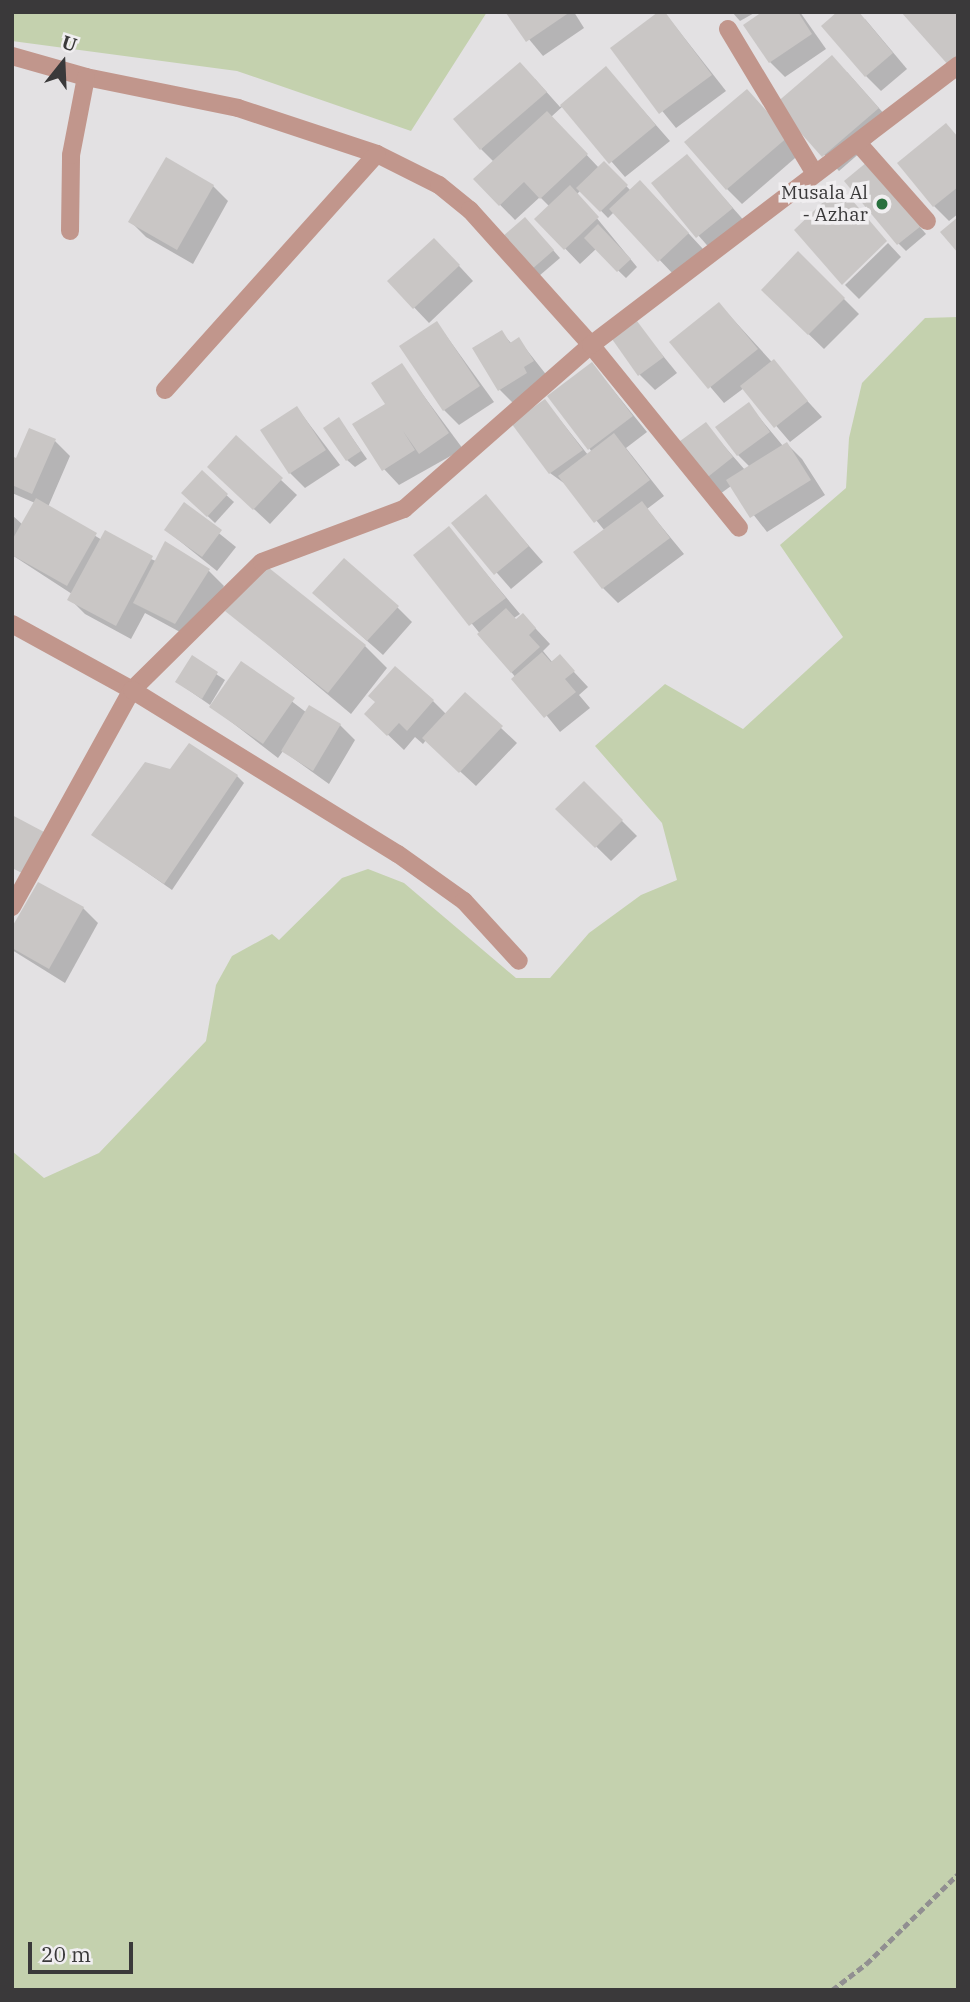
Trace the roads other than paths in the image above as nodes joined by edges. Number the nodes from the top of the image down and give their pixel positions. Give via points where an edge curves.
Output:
1 (729, 29) dead end
2 (12, 55) edge
3 (958, 65) edge
4 (86, 77) junction
5 (858, 143) junction
6 (377, 154) junction
7 (815, 174) junction
8 (927, 221) dead end
9 (70, 231) dead end
10 (591, 345) junction
11 (165, 390) dead end
12 (739, 528) dead end
13 (12, 624) edge
14 (132, 690) junction
15 (12, 907) edge
16 (519, 961) dead end

1 - 7 street
2 - 4 street
3 - 5 street
4 - 6 street via 238,108
4 - 9 street via 71,155
5 - 7 street
5 - 8 street
6 - 10 street via 439,185 470,210
6 - 11 street
7 - 10 street
10 - 12 street
10 - 14 street via 404,509 262,562
13 - 14 street
14 - 15 street
14 - 16 street via 398,854 464,901

